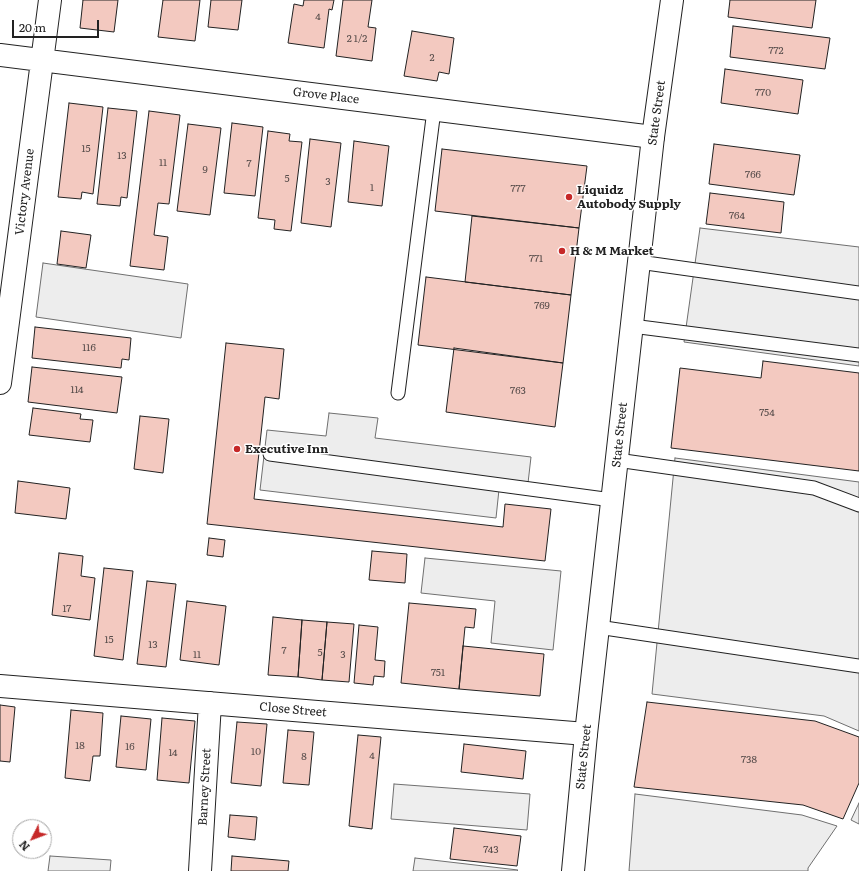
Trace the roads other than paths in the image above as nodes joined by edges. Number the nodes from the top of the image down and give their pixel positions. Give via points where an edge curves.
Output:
1 (50, 0) edge
2 (672, 0) edge
3 (0, 55) edge
4 (42, 61) junction
5 (434, 110) junction
6 (653, 137) junction
7 (639, 262) junction
8 (859, 293) edge
9 (632, 326) junction
10 (859, 355) edge
11 (0, 383) edge
12 (398, 392) dead end
13 (270, 454) dead end
14 (617, 460) junction
15 (612, 500) junction
16 (859, 505) edge
17 (598, 627) junction
18 (859, 666) edge
19 (0, 686) edge
20 (210, 703) junction
21 (586, 734) junction
22 (200, 871) edge
23 (573, 871) edge

1 - 4 street, Victory Avenue
2 - 6 street, State Street
3 - 4 street, Grove Place
4 - 5 street, Grove Place
4 - 11 street, Victory Avenue
5 - 6 street, Grove Place
5 - 12 lane
6 - 7 street, State Street
7 - 8 lane
7 - 9 street, State Street
9 - 10 lane
9 - 14 street, State Street
13 - 15 lane
14 - 15 street, State Street
14 - 16 lane via 814,488
15 - 17 street, State Street
17 - 18 lane
17 - 21 street, State Street
19 - 20 street, Close Street
20 - 21 street, Close Street
20 - 22 street, Barney Street
21 - 23 street, State Street

